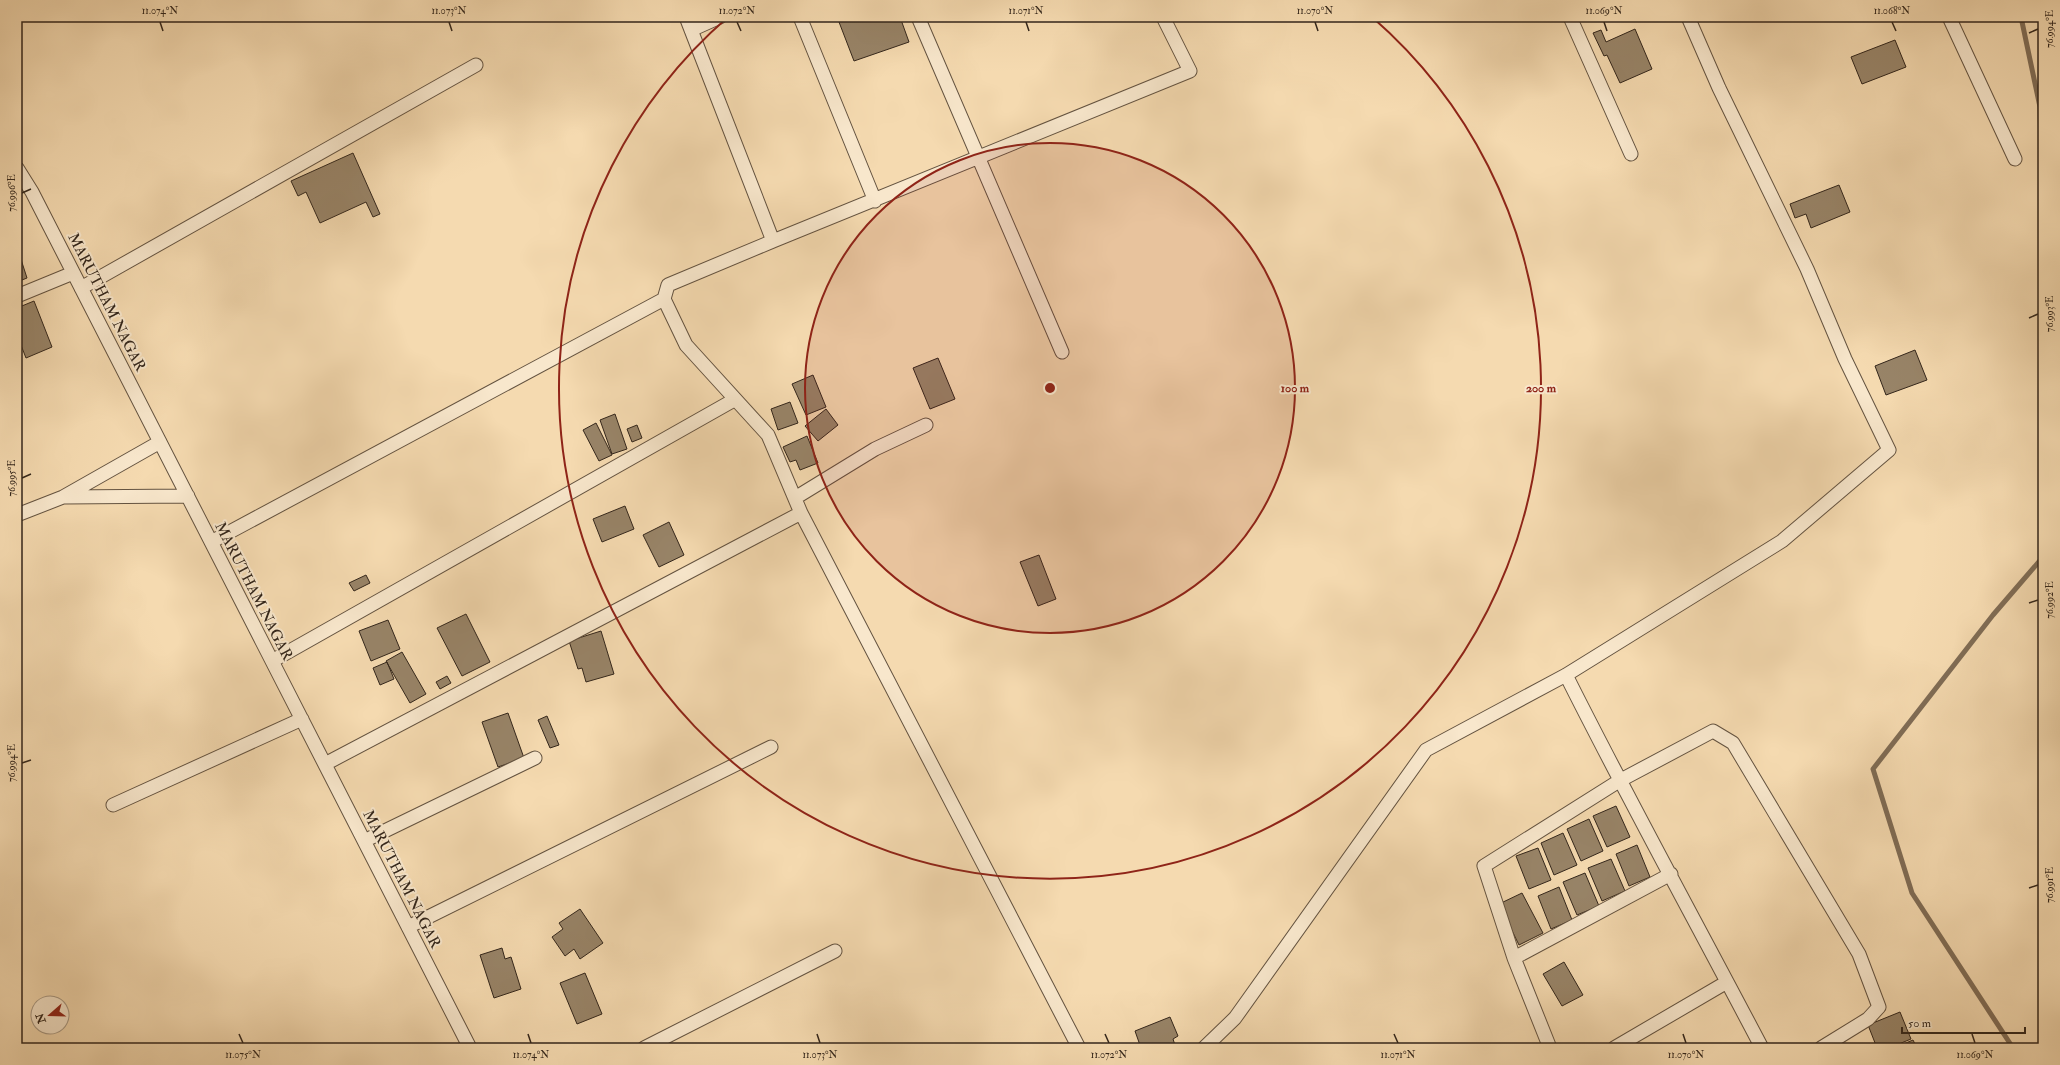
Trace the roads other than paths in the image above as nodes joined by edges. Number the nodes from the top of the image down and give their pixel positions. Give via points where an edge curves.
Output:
1 (686, 17) edge
2 (720, 17) edge
3 (800, 17) edge
4 (918, 17) edge
5 (1164, 17) edge
6 (1570, 17) edge
7 (1688, 17) edge
8 (1948, 17) edge
9 (691, 30) junction
10 (476, 65) dead end
11 (1631, 154) dead end
12 (978, 158) junction
13 (2015, 159) dead end
14 (19, 176) edge
15 (875, 201) junction
16 (773, 241) junction
17 (74, 273) junction
18 (81, 288) junction
19 (17, 296) edge
20 (664, 299) junction
21 (1062, 352) dead end
22 (734, 400) junction
23 (926, 425) dead end
24 (160, 442) junction
25 (188, 496) junction
26 (63, 497) junction
27 (795, 498) junction
28 (801, 513) junction
29 (17, 515) edge
30 (211, 542) junction
31 (272, 661) junction
32 (1566, 675) junction
33 (302, 719) junction
34 (771, 747) dead end
35 (535, 758) dead end
36 (325, 764) junction
37 (1619, 781) junction
38 (114, 805) dead end
39 (364, 841) junction
40 (1671, 874) junction
41 (408, 927) junction
42 (835, 951) dead end
43 (1514, 958) junction
44 (1727, 982) junction
45 (470, 1048) edge
46 (644, 1048) edge
47 (1079, 1048) edge
48 (1204, 1048) edge
49 (1550, 1048) edge
50 (1614, 1048) edge
51 (1762, 1048) edge
52 (1821, 1048) edge

1 - 9 street
2 - 9 street
3 - 15 street
4 - 12 street
5 - 12 street via 1190,71
6 - 11 street
7 - 32 street via 1889,450 1782,541
8 - 13 street
9 - 16 street
10 - 18 street
12 - 15 street
12 - 21 street
14 - 17 street, MARUTHAM NAGAR
15 - 16 street
16 - 20 street via 668,285
17 - 18 street, MARUTHAM NAGAR
17 - 19 street
18 - 24 street, MARUTHAM NAGAR
20 - 22 street via 686,346
20 - 30 street
22 - 27 street via 768,435
22 - 31 street
23 - 27 street via 875,449
24 - 25 street, MARUTHAM NAGAR
24 - 26 street
25 - 26 street
25 - 30 street, MARUTHAM NAGAR
26 - 29 street
27 - 28 street
28 - 36 street
28 - 47 street
30 - 31 street, MARUTHAM NAGAR
31 - 33 street, MARUTHAM NAGAR
32 - 37 street
32 - 48 street via 1426,750 1235,1018
33 - 36 street, MARUTHAM NAGAR
33 - 38 street
34 - 41 street
35 - 39 street
36 - 39 street, MARUTHAM NAGAR
37 - 40 street
37 - 43 street via 1484,866
37 - 52 street via 1713,731 1733,744 1859,954 1879,1006 1868,1019
39 - 41 street, MARUTHAM NAGAR
40 - 43 street
40 - 44 street
41 - 45 street, MARUTHAM NAGAR
42 - 46 street
43 - 49 street
44 - 50 street
44 - 51 street

